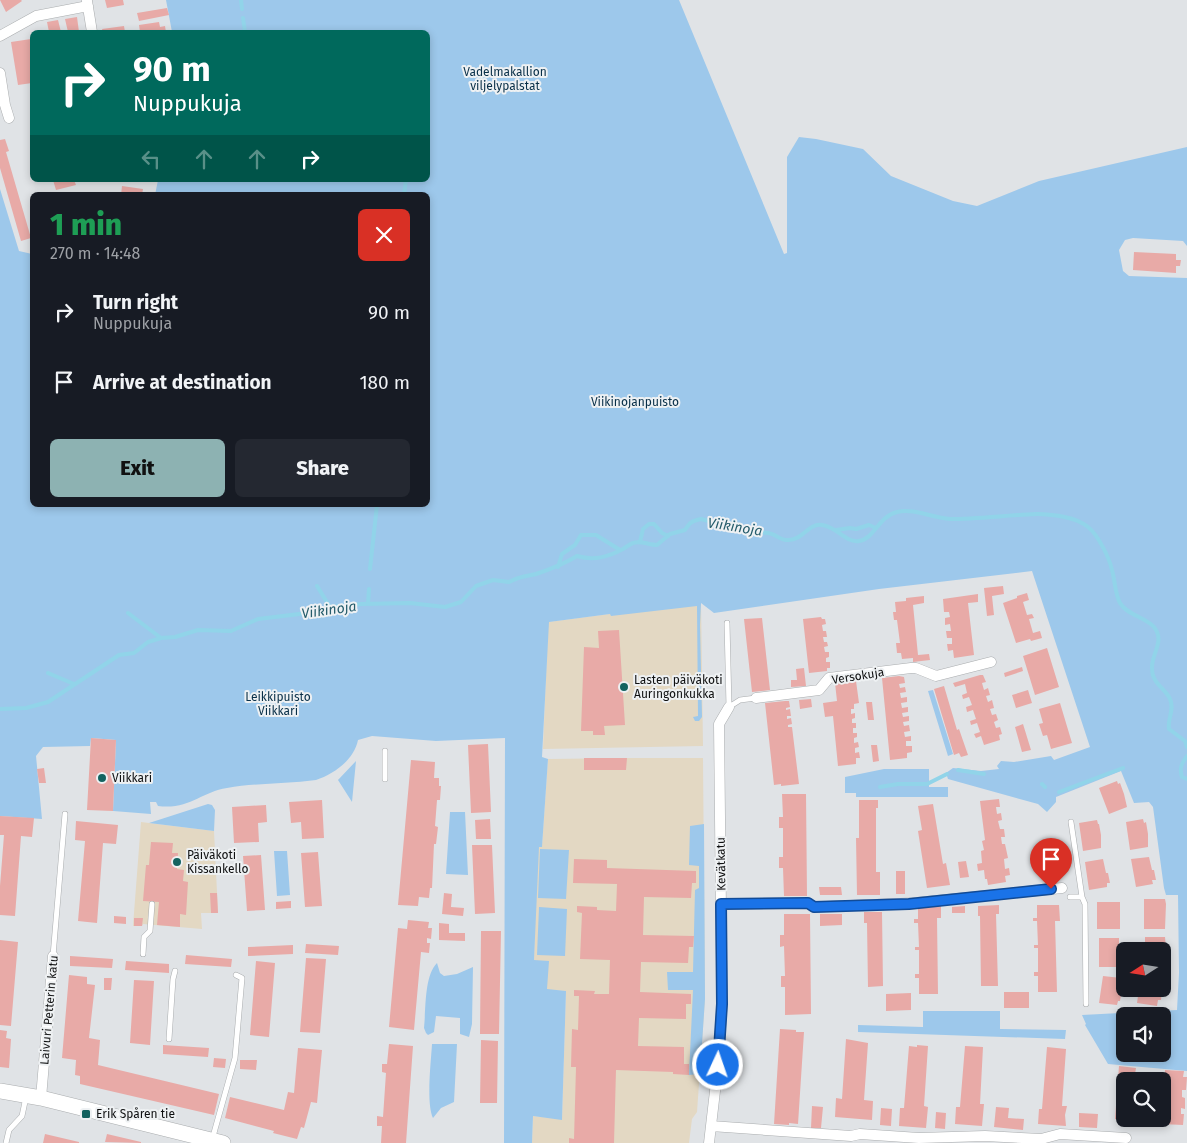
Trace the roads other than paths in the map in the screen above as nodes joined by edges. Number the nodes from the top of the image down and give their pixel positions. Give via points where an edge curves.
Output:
1 (87, 3) edge
2 (92, 30) edge
3 (0, 36) edge
4 (0, 73) edge
5 (9, 118) dead end
6 (728, 623) dead end
7 (991, 662) dead end
8 (756, 698) joint
9 (729, 707) junction
10 (385, 751) dead end
11 (385, 779) dead end
12 (65, 814) dead end
13 (1071, 822) dead end
14 (1062, 888) dead end
15 (1082, 897) junction
16 (1070, 898) dead end
17 (152, 904) dead end
18 (721, 904) junction
19 (143, 954) dead end
20 (53, 956) joint
21 (175, 971) dead end
22 (236, 976) dead end
23 (1086, 1004) dead end
24 (169, 1039) dead end
25 (0, 1091) edge
26 (34, 1096) junction
27 (711, 1126) junction
28 (1126, 1138) dead end
29 (218, 1142) edge
30 (6, 1143) edge
31 (709, 1143) edge

1 - 2 street
1 - 3 street via 36,16
4 - 5 street
6 - 9 lane
7 - 8 street, Versokuja via 936,676 911,668 829,678 819,690
8 - 9 lane, Versokuja via 740,700
9 - 18 street, Kevätkatu via 719,724
10 - 11 lane
12 - 20 lane, Laivuri Petterin katu
13 - 15 lane
14 - 18 street via 909,904 814,907 808,903
15 - 16 lane
15 - 23 lane via 1085,904
17 - 19 lane via 150,931 144,937
18 - 27 street, Kevätkatu via 722,1004
20 - 26 street, Laivuri Petterin katu
21 - 24 lane
22 - 29 lane via 242,978 235,1058
25 - 26 street
26 - 29 street
26 - 30 lane via 9,1130
27 - 28 street via 920,1138 985,1136 1041,1139 1060,1134
27 - 31 street, Kevätkatu

